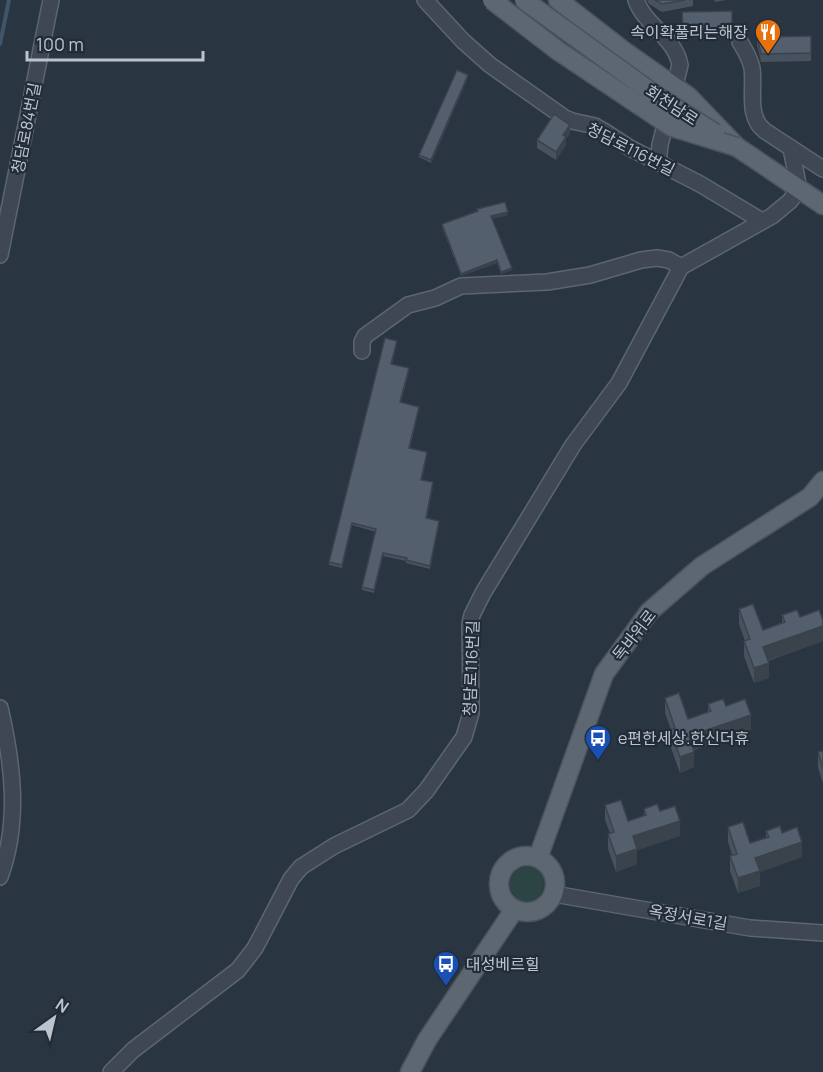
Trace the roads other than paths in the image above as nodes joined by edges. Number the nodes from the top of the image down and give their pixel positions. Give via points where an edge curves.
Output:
1 (50, 0) edge
2 (425, 0) edge
3 (492, 0) edge
4 (524, 0) edge
5 (558, 0) edge
6 (636, 0) edge
7 (740, 42) dead end
8 (737, 147) junction
9 (791, 148) junction
10 (658, 164) junction
11 (823, 170) edge
12 (799, 189) junction
13 (823, 205) edge
14 (762, 221) junction
15 (0, 255) edge
16 (681, 267) junction
17 (362, 351) dead end
18 (823, 481) edge
19 (0, 708) edge
20 (538, 858) junction
21 (0, 878) edge
22 (554, 894) junction
23 (514, 910) junction
24 (823, 933) edge
25 (111, 1072) edge
26 (410, 1072) edge

1 - 15 street, 청담로84번길
2 - 10 street, 청담로116번길 via 490,65 565,118 595,126
3 - 8 main road, bridge via 550,45 672,127
4 - 8 main road, 회천남로, bridge via 658,97
5 - 8 main road via 688,96
6 - 10 street via 644,17 674,48 680,65
7 - 9 street via 752,69 755,120 760,128
8 - 12 main road, 회천남로
9 - 11 street
9 - 12 street
10 - 14 street, 청담로116번길
12 - 13 main road, 회천남로
12 - 14 street via 782,208
14 - 16 street
16 - 17 street via 657,258 548,282 461,286 402,308 365,336
16 - 25 street, 청담로116번길 via 619,383 573,445 476,605 470,624 471,713 464,737 453,754 408,810 334,846 296,872 265,931 238,970
18 - 20 main road, 독바위로 via 810,497 702,566 649,612 604,674
19 - 21 street via 13,783 10,836
20 - 22 main road via 554,877
20 - 23 main road via 519,857 504,868 499,886 501,896
22 - 23 main road via 542,909
22 - 24 street, 옥정서로1길 via 750,928
23 - 26 main road

